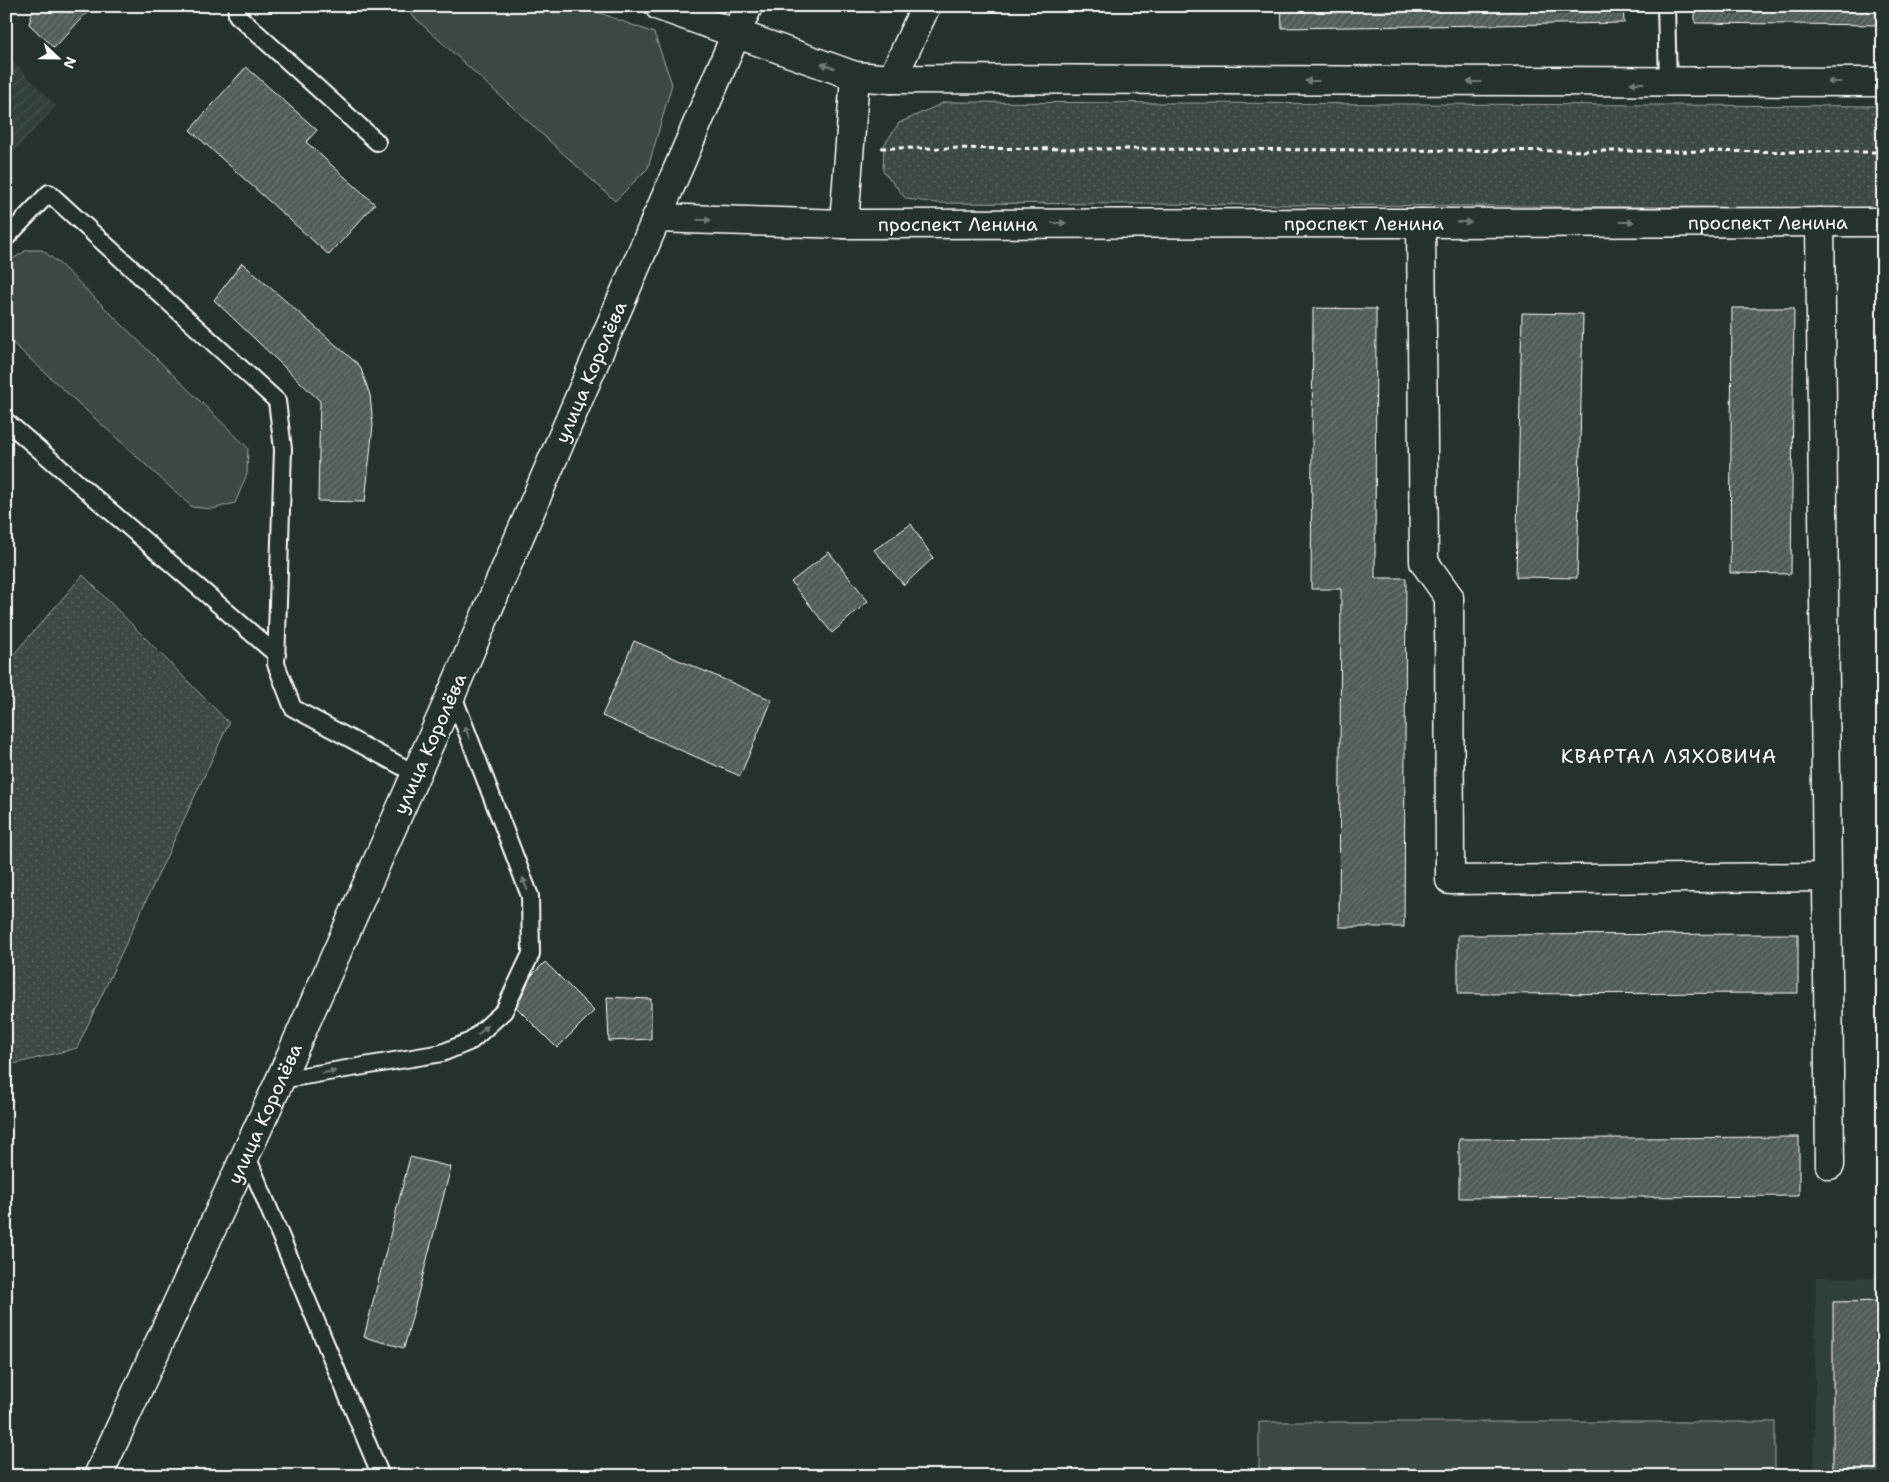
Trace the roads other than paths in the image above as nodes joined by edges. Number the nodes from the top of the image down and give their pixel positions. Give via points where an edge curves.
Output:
1 (237, 6) edge
2 (659, 6) edge
3 (748, 6) edge
4 (926, 6) edge
5 (1666, 6) edge
6 (736, 35) junction
7 (855, 76) junction
8 (892, 80) junction
9 (1883, 82) edge
10 (1668, 83) junction
11 (377, 142) dead end
12 (656, 218) junction
13 (1421, 222) junction
14 (1820, 222) junction
15 (1883, 222) edge
16 (844, 224) junction
17 (6, 238) edge
18 (6, 421) edge
19 (276, 655) junction
20 (452, 693) junction
21 (416, 774) junction
22 (1827, 877) junction
23 (280, 1080) junction
24 (246, 1154) junction
25 (1830, 1164) dead end
26 (98, 1476) edge
27 (381, 1476) edge

1 - 11 lane via 236,15
2 - 6 main road
3 - 6 main road, улица Королёва
4 - 8 main road
5 - 10 lane
7 -> 6 main road
6 - 12 main road, улица Королёва
7 - 8 main road
7 - 16 main road
10 -> 8 main road
9 -> 10 main road
12 -> 16 main road, проспект Ленина
12 - 20 main road, улица Королёва
13 -> 14 main road, проспект Ленина
16 -> 13 main road, проспект Ленина
13 - 22 main road via 1424,562 1448,597 1450,880
14 - 15 main road, проспект Ленина
14 - 22 main road
17 - 19 lane via 49,194 277,401 283,449
18 - 19 lane
19 - 21 lane via 276,664 293,708
20 - 21 main road, улица Королёва
23 -> 20 lane via 442,1053 471,1041 504,1011 531,954 530,896
21 - 23 main road, улица Королёва
22 - 25 main road
23 - 24 main road, улица Королёва
24 - 26 main road, улица Королёва
24 - 27 lane

